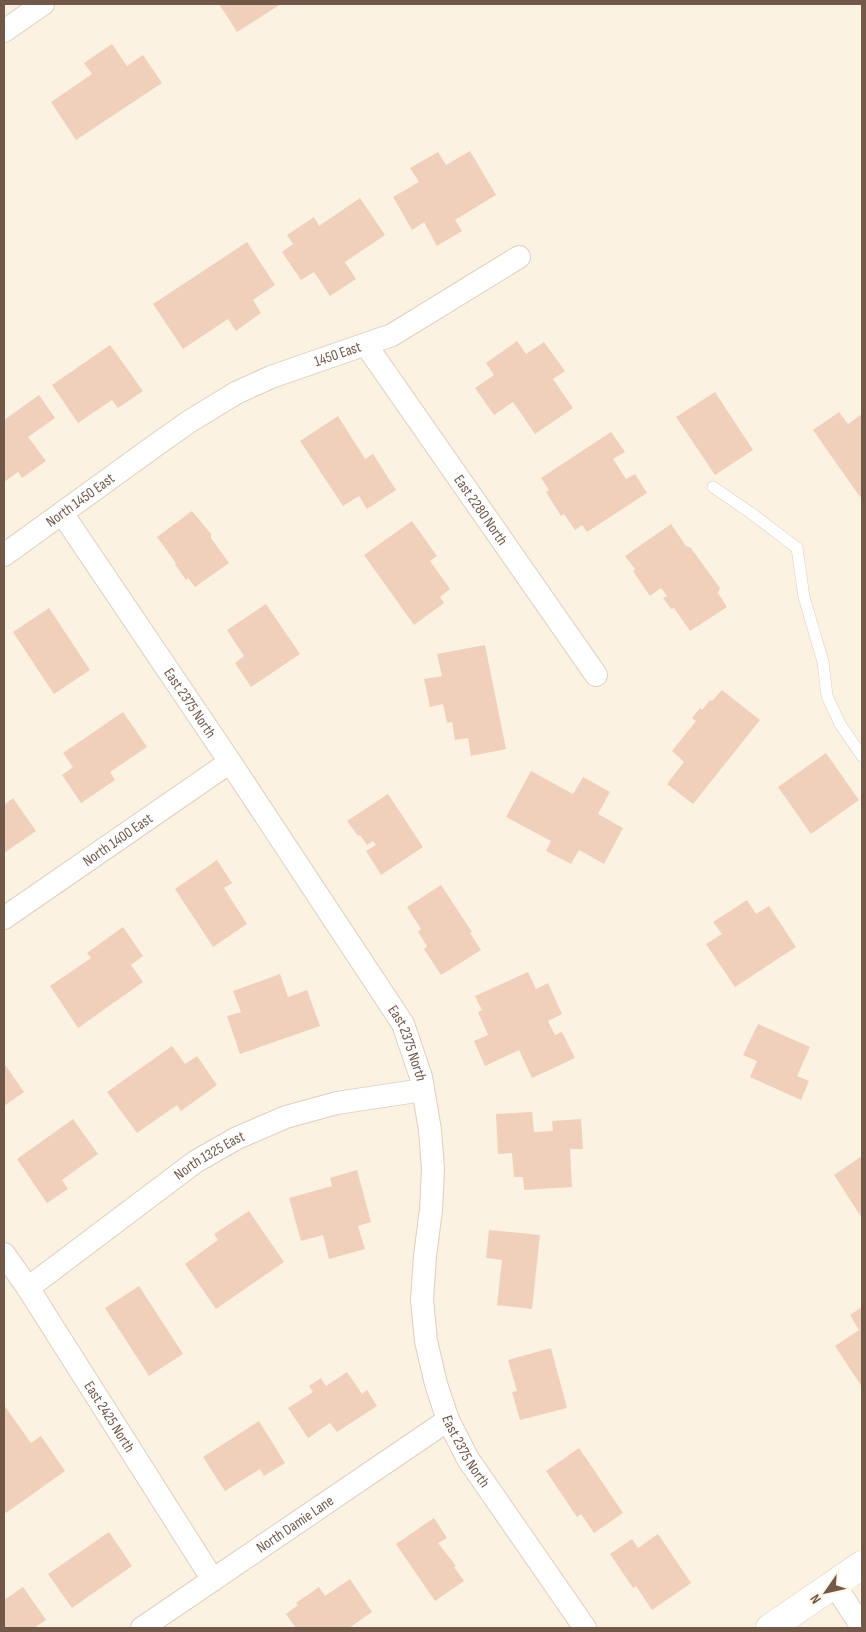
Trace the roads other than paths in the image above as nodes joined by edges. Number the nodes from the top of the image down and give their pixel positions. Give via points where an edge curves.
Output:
1 (43, 4) edge
2 (4, 31) edge
3 (519, 257) dead end
4 (366, 345) junction
5 (156, 445) joint
6 (713, 487) dead end
7 (62, 513) junction
8 (4, 555) edge
9 (596, 675) dead end
10 (862, 756) edge
11 (230, 762) junction
12 (4, 918) edge
13 (423, 1090) junction
14 (4, 1254) edge
15 (28, 1288) junction
16 (448, 1420) junction
17 (862, 1565) edge
18 (214, 1580) junction
19 (834, 1584) junction
20 (862, 1627) edge
21 (142, 1628) edge
22 (584, 1628) edge
23 (770, 1628) edge

1 - 2 street
3 - 4 street, 1450 East via 392,335
4 - 5 street, 1450 East via 271,377 236,393
4 - 9 street, East 2280 North
5 - 7 street, North 1450 East
6 - 10 lane via 797,548 804,597 823,662 827,696 840,724
7 - 8 street, North 1450 East
7 - 11 street, East 2375 North
11 - 12 street, North 1400 East
11 - 13 street, East 2375 North via 403,1024
13 - 15 street, North 1325 East via 337,1103 286,1118 237,1138 195,1162
13 - 16 street, East 2375 North via 433,1169 422,1300 426,1341
14 - 15 street, East 2425 North
15 - 18 street, East 2425 North
16 - 18 street, North Damie Lane
16 - 22 street, East 2375 North via 468,1459
17 - 19 main road
18 - 21 street, North Damie Lane
19 - 20 street
19 - 23 main road

